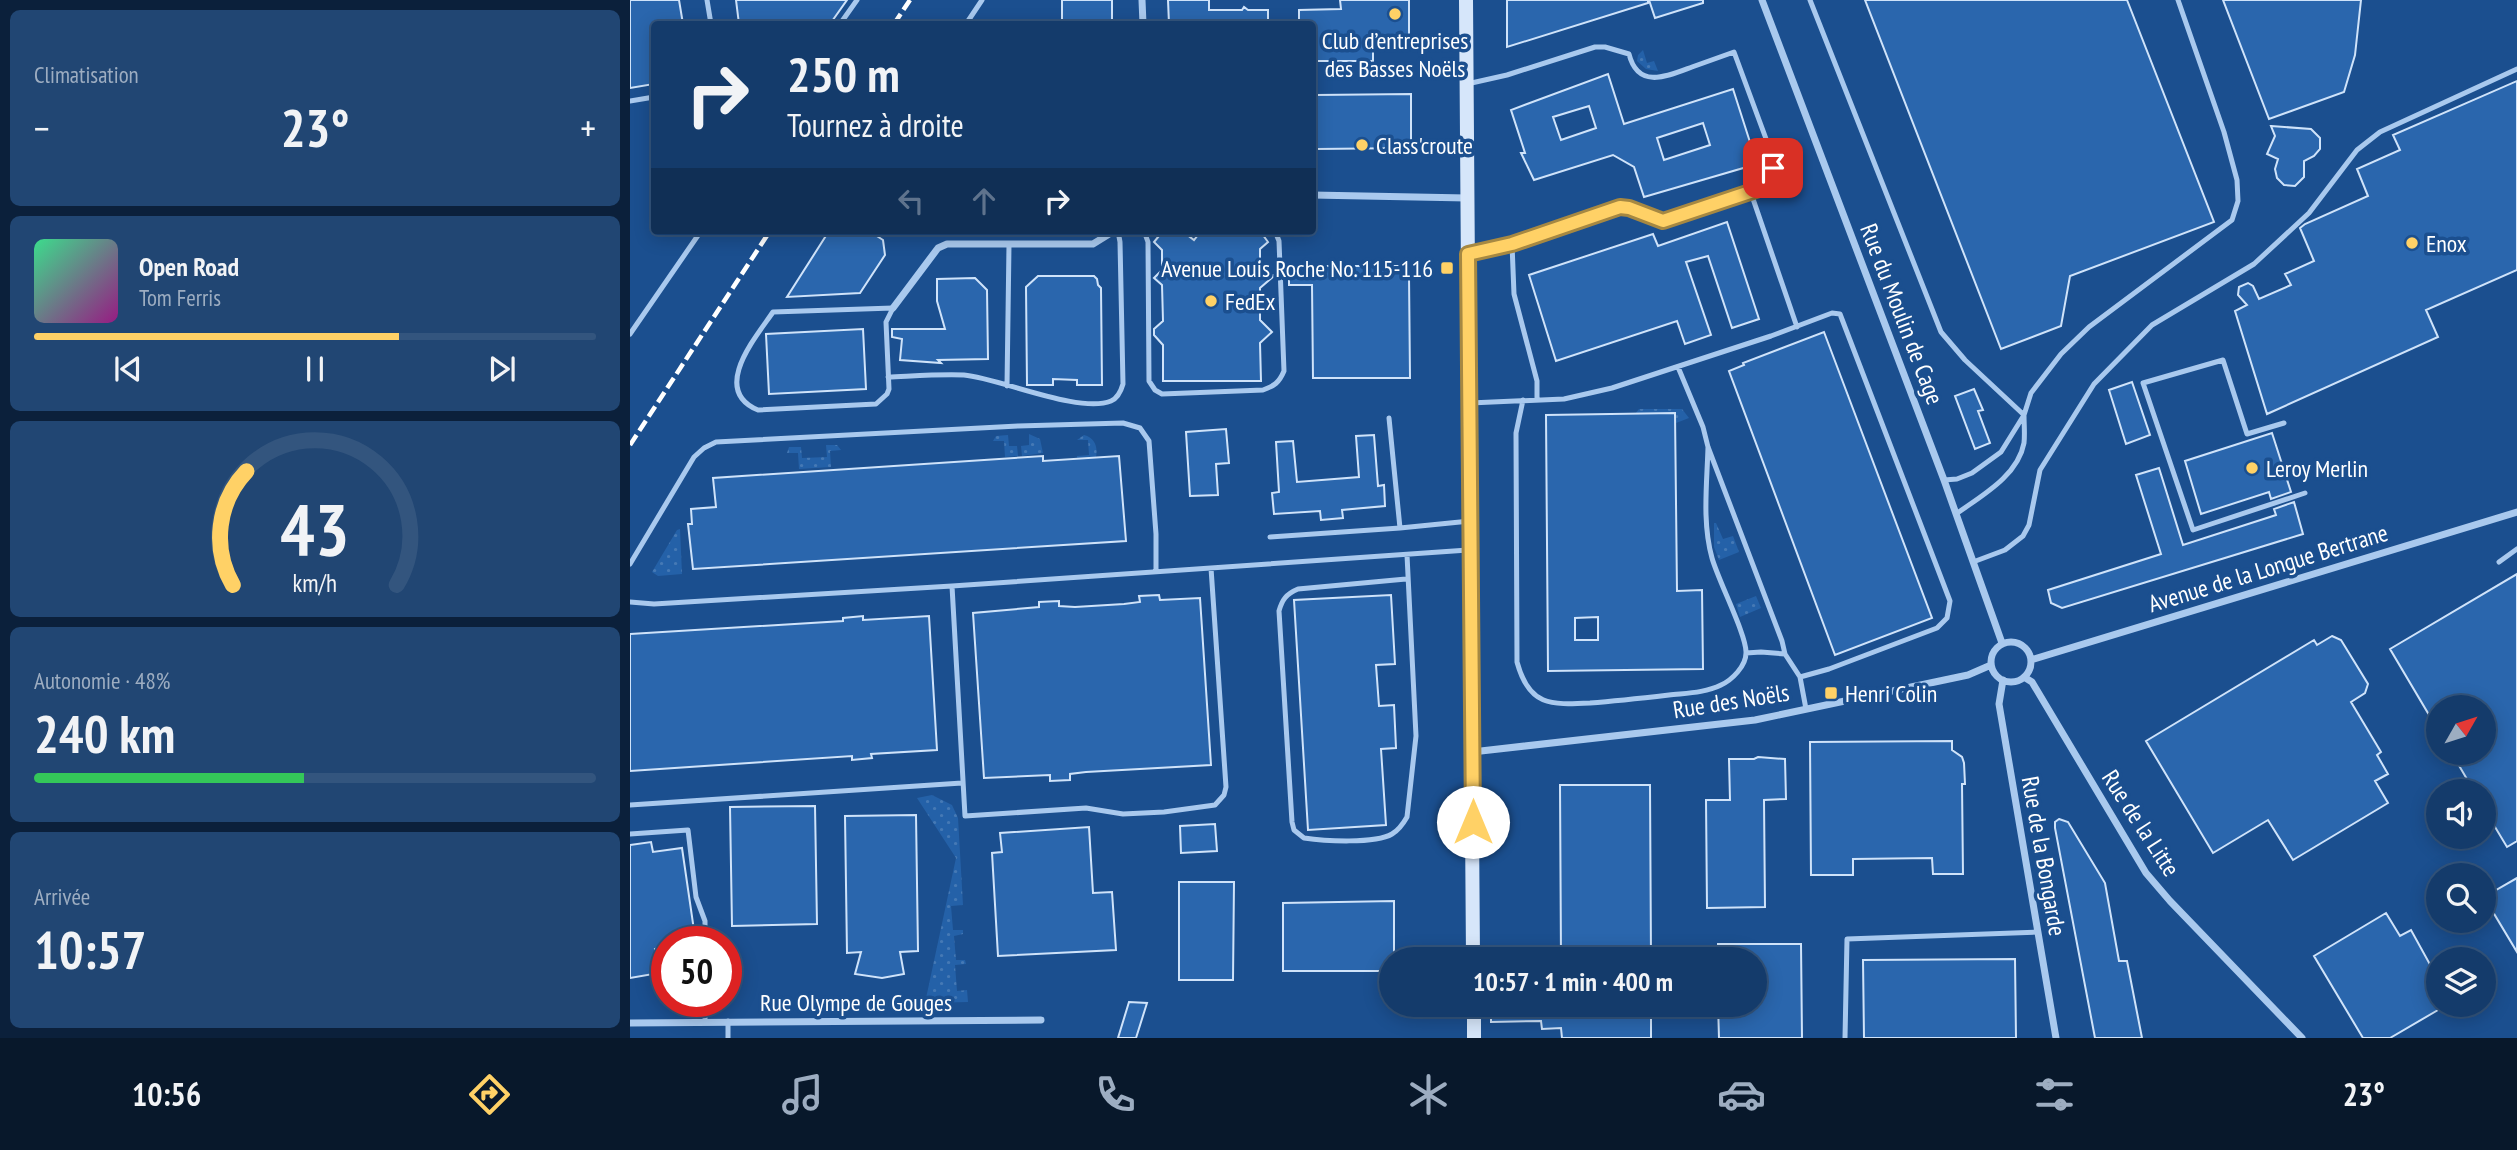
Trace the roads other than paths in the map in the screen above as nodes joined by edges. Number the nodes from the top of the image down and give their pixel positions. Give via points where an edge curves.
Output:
1 (707, 0) edge
2 (857, 0) edge
3 (982, 0) edge
4 (1142, 0) edge
5 (1465, 0) edge
6 (1762, 0) edge
7 (1810, 0) edge
8 (2178, 0) edge
9 (710, 21) edge
10 (842, 21) edge
11 (968, 21) edge
12 (1143, 21) edge
13 (2517, 69) edge
14 (1467, 84) junction
15 (651, 98) edge
16 (630, 101) edge
17 (1751, 193) junction
18 (1316, 195) edge
19 (1467, 198) junction
20 (698, 235) edge
21 (1109, 235) edge
22 (1117, 235) edge
23 (1145, 235) edge
24 (1277, 235) edge
25 (1512, 244) junction
26 (1009, 245) junction
27 (1468, 254) junction
28 (893, 308) junction
29 (1797, 327) junction
30 (630, 334) edge
31 (1678, 367) junction
32 (888, 377) junction
33 (1007, 386) junction
34 (1537, 399) junction
35 (1523, 400) junction
36 (1469, 403) junction
37 (2024, 415) junction
38 (1389, 418) dead end
39 (2284, 423) dead end
40 (1708, 447) junction
41 (1944, 480) junction
42 (2305, 493) dead end
43 (2517, 512) edge
44 (1956, 514) junction
45 (1470, 520) junction
46 (1400, 528) junction
47 (1270, 537) dead end
48 (2517, 549) edge
49 (1471, 550) junction
50 (1407, 555) junction
51 (1973, 562) junction
52 (2499, 562) dead end
53 (630, 564) edge
54 (1211, 568) junction
55 (1156, 571) junction
56 (1406, 579) junction
57 (951, 586) junction
58 (630, 602) edge
59 (2002, 643) junction
60 (1746, 653) junction
61 (1785, 654) junction
62 (2031, 660) junction
63 (1991, 665) junction
64 (1800, 677) junction
65 (2024, 677) junction
66 (2003, 680) junction
67 (1806, 709) junction
68 (1472, 752) junction
69 (962, 783) junction
70 (630, 805) edge
71 (630, 834) edge
72 (705, 926) edge
73 (2038, 932) junction
74 (1474, 947) edge
75 (705, 1017) edge
76 (1474, 1017) edge
77 (1041, 1020) dead end
78 (728, 1021) junction
79 (705, 1022) junction
80 (630, 1023) edge
81 (728, 1038) edge
82 (1474, 1038) edge
83 (1845, 1038) edge
84 (2056, 1038) edge
85 (2302, 1038) edge

1 - 9 lane
2 - 10 lane
3 - 11 lane
4 - 12 street
5 - 14 main road
6 - 41 street, Rue du Moulin de Cage
7 - 37 lane via 1941,332
8 - 37 lane via 2237,180 2238,201 2232,220 2089,327 2031,393
13 - 51 lane via 2380,132 2357,150 2309,213 2253,264 2152,326 2094,384 2040,470 2023,536 2005,550
14 - 17 lane via 1595,47 1629,54 1638,72 1660,78 1734,52 1773,162 1766,184
14 - 19 main road
15 - 16 lane
17 - 25 lane via 1663,221 1620,207
17 - 29 lane
18 - 19 street
19 - 27 main road
20 - 30 lane
21 - 26 street via 1093,244
22 - 33 lane via 1121,391 1110,401 1087,403
23 - 24 lane via 1149,381 1162,394 1263,390 1281,380
25 - 27 lane
25 - 34 lane via 1514,294
26 - 28 street via 947,244 938,248
26 - 33 lane
27 - 36 main road
28 - 32 lane via 886,323
28 - 32 lane via 773,312 741,359 737,373 741,399 758,410 876,404 887,394
29 - 31 lane
29 - 64 lane via 1832,313 1843,318 1950,601 1947,618 1937,628
31 - 34 lane via 1564,399
31 - 40 lane
32 - 33 lane via 965,376
34 - 35 lane
35 - 36 lane
35 - 60 lane via 1516,433 1517,662 1528,688 1545,702 1562,704 1703,691 1730,680
36 - 45 main road
37 - 41 lane via 2001,452 1972,473
37 - 44 lane via 2024,442 2010,472
38 - 46 lane
39 - 42 lane via 2247,434 2223,360 2143,383 2193,530
40 - 60 lane via 1706,534
40 - 61 lane
41 - 44 street, Rue du Moulin de Cage
43 - 62 street, Avenue de la Longue Bertrane
44 - 51 street, Rue du Moulin de Cage
45 - 46 lane
45 - 49 main road
46 - 47 lane
48 - 52 lane
49 - 50 lane
49 - 68 main road
50 - 54 lane
50 - 56 lane
51 - 59 street, Rue du Moulin de Cage
53 - 55 lane via 694,457 716,442 1123,424 1140,428 1150,446
54 - 55 lane
54 - 69 lane via 1226,787 1220,801 1208,807 1164,812 1123,814 1086,808 965,816
55 - 57 lane
56 - 56 lane via 1416,736 1407,817 1390,835 1376,838 1304,838 1294,831 1292,822 1282,601 1298,589
57 - 58 lane
57 - 69 lane
59 - 62 street via 2021,644
59 - 63 street via 1993,652
60 - 61 lane
61 - 64 lane
62 - 65 street
63 - 66 street
63 - 67 street, Rue des Noëls via 1968,675
64 - 67 lane
65 - 66 street via 2014,682
65 - 85 street, Rue de la Litte via 2032,682 2146,873
66 - 73 street, Rue de la Bongarde via 1999,704
67 - 68 street, Rue des Noëls via 1737,722
68 - 74 main road
69 - 70 lane
71 - 72 lane via 688,830 696,897
73 - 83 lane via 1847,939
73 - 84 street, Rue de la Bongarde
75 - 79 lane
76 - 82 main road
77 - 78 street, Rue Olympe de Gouges
78 - 79 street, Rue Olympe de Gouges
78 - 81 lane
79 - 80 street, Rue Olympe de Gouges

